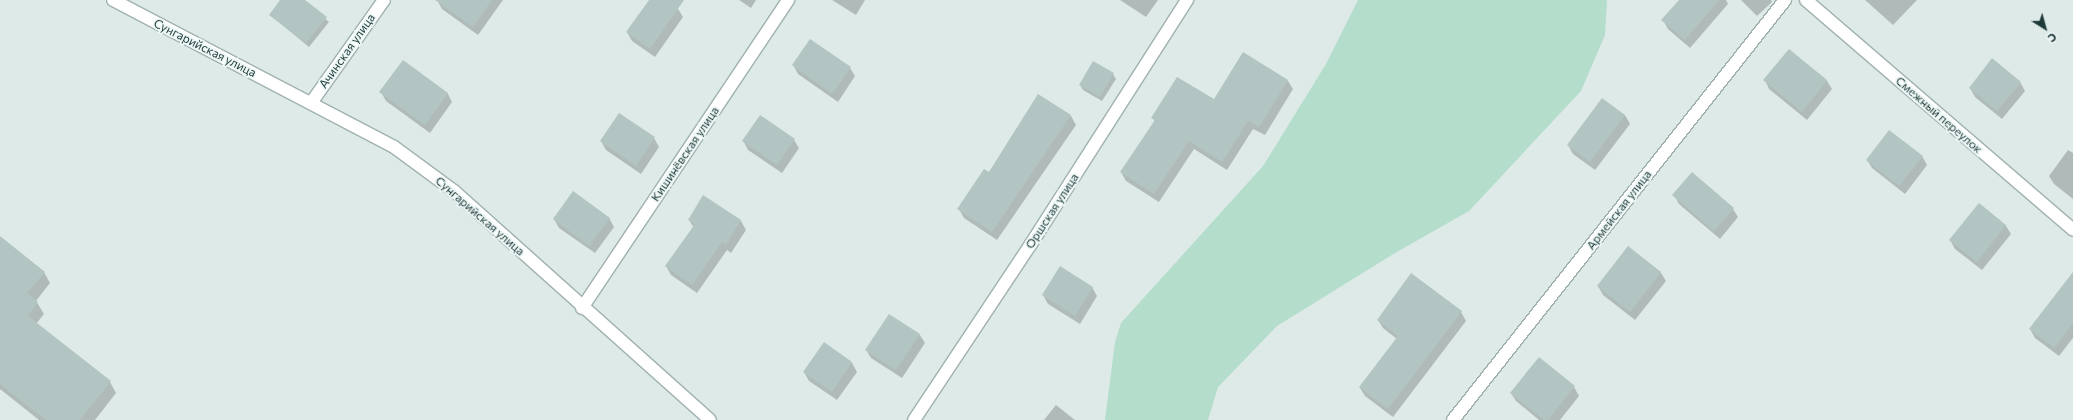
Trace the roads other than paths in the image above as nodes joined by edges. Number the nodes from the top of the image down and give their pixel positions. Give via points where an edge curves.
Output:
1 (114, 0) edge
2 (384, 0) edge
3 (788, 0) edge
4 (1187, 0) edge
5 (1785, 0) edge
6 (1806, 0) edge
7 (311, 103) junction
8 (2073, 230) edge
9 (582, 308) junction
10 (710, 420) edge
11 (914, 420) edge
12 (1453, 420) edge

1 - 7 street, Сунгарийская улица
2 - 7 street, Ачинская улица
3 - 9 street, Кишинёвская улица
4 - 11 street, Оршская улица via 1031,244
5 - 12 street, Армейская улица
6 - 8 street, Смежный переулок
7 - 9 street, Сунгарийская улица via 394,147 454,191
9 - 10 street, Сунгарийская улица

